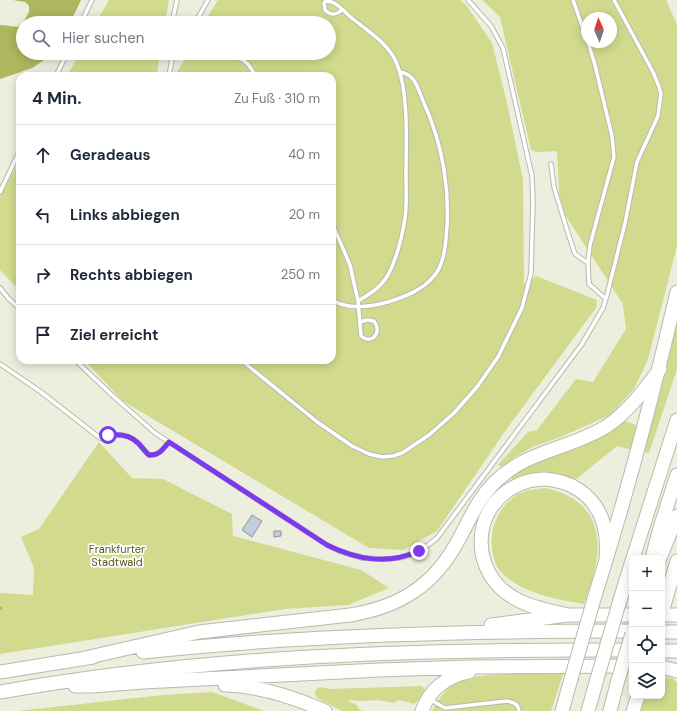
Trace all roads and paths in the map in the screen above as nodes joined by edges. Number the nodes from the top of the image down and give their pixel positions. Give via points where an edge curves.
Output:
1 (92, 0) edge
2 (178, 0) edge
3 (208, 0) edge
4 (468, 0) edge
5 (573, 0) edge
6 (614, 0) edge
7 (342, 10) junction
8 (84, 16) edge
9 (174, 16) edge
10 (199, 16) edge
11 (581, 23) edge
12 (590, 48) edge
13 (64, 60) edge
14 (172, 60) edge
15 (243, 60) edge
16 (58, 72) edge
17 (170, 72) edge
18 (253, 72) edge
19 (400, 72) junction
20 (16, 158) edge
21 (551, 164) dead end
22 (0, 192) edge
23 (336, 232) edge
24 (588, 263) junction
25 (0, 288) edge
26 (677, 292) edge
27 (606, 299) junction
28 (358, 301) junction
29 (336, 303) edge
30 (16, 305) edge
31 (359, 306) junction
32 (360, 322) junction
33 (0, 364) edge
34 (79, 364) edge
35 (246, 364) edge
36 (660, 369) junction
37 (677, 420) edge
38 (169, 442) junction
39 (677, 474) edge
40 (677, 516) edge
41 (634, 555) edge
42 (653, 555) edge
43 (661, 555) edge
44 (606, 560) junction
45 (677, 561) edge
46 (629, 572) edge
47 (665, 603) edge
48 (568, 614) junction
49 (629, 615) edge
50 (665, 615) edge
51 (677, 615) edge
52 (665, 632) edge
53 (677, 632) edge
54 (440, 633) junction
55 (629, 633) edge
56 (629, 643) edge
57 (629, 650) edge
58 (665, 650) edge
59 (677, 651) edge
60 (85, 658) junction
61 (516, 666) junction
62 (629, 666) edge
63 (665, 667) edge
64 (677, 667) edge
65 (665, 668) edge
66 (0, 672) edge
67 (677, 672) edge
68 (179, 680) junction
69 (29, 686) junction
70 (0, 692) edge
71 (428, 699) junction
72 (445, 710) edge
73 (325, 711) edge
74 (422, 711) edge
75 (519, 711) edge
76 (562, 711) edge
77 (588, 711) edge
78 (610, 711) edge

1 - 8 lane
2 - 9 lane
3 - 10 lane
4 - 35 lane via 490,26 503,48 532,176 531,273 522,308 498,357 454,413 429,435 402,453 382,457 352,446
5 - 11 lane
6 - 27 lane via 653,72 661,94 658,116 635,168 625,223
7 - 7 lane via 331,1 324,3 328,13 337,14
7 - 19 lane via 379,39 390,52
12 - 24 lane via 612,136 614,157 590,245
13 - 16 lane
14 - 17 lane
15 - 18 lane
19 - 28 lane via 406,137 406,216 396,256 387,276 379,286
19 - 31 lane via 411,76 416,83 429,113 442,158 447,190 446,245 442,263 434,276 417,291 378,305
20 - 22 lane
21 - 24 lane via 554,187 575,254
23 - 28 lane via 350,265
24 - 27 lane via 590,284
25 - 30 lane
26 - 36 highway
27 - 38 lane via 582,344 446,527 437,538 410,555 373,559 339,551
28 - 31 lane
29 - 31 lane
31 - 32 lane
32 - 32 lane via 374,321 378,332 375,337 364,339 361,336
33 - 38 lane via 100,438 116,434 130,437 149,455 155,456
34 - 38 lane
36 - 44 highway
36 - 60 highway via 631,406 606,426 530,458 494,482 478,502 459,540 439,570 416,591 397,602 373,611 350,615 199,632
37 - 41 highway
39 - 42 highway
40 - 43 highway
44 - 48 highway via 606,536 602,517 589,498 577,488 551,479 530,480 510,489 495,502 487,515 481,536 483,558 491,577 516,600
44 - 76 highway, bridge
45 - 47 highway
46 - 77 highway, bridge
48 - 49 highway
48 - 54 highway
50 - 51 highway
52 - 53 highway
54 - 55 highway
54 - 60 highway via 233,644
56 - 78 highway, bridge
57 - 69 highway via 444,652 291,658 155,669
58 - 59 highway
60 - 66 highway
61 - 62 highway
61 - 68 highway
61 - 71 highway via 457,675 443,682
63 - 64 highway
65 - 67 highway
68 - 69 highway via 91,686
68 - 73 highway via 258,689 294,698
69 - 70 highway
71 - 72 lane
71 - 74 highway
72 - 75 lane via 508,701 516,704

